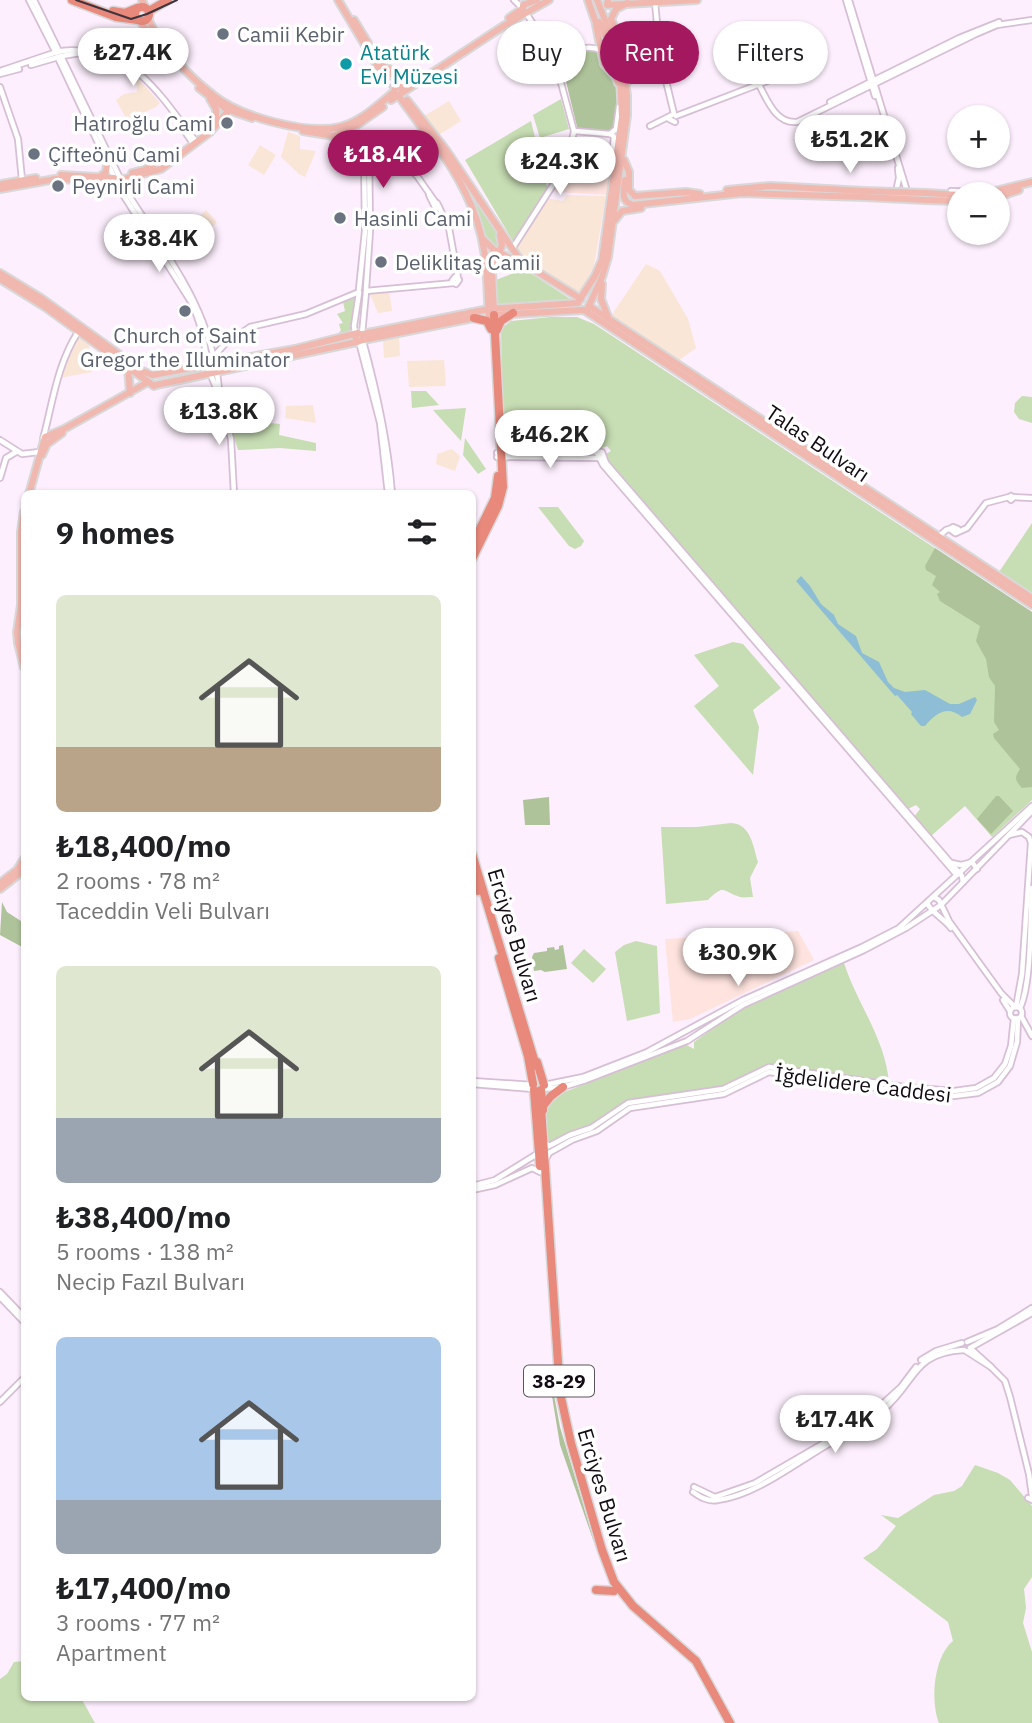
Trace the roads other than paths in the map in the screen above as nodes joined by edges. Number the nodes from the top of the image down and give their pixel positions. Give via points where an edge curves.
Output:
1 (29, 0) edge
2 (34, 0) edge
3 (72, 0) edge
4 (86, 0) edge
5 (160, 0) edge
6 (168, 0) edge
7 (340, 0) edge
8 (514, 0) edge
9 (537, 0) edge
10 (549, 0) edge
11 (597, 0) edge
12 (697, 0) edge
13 (848, 0) edge
14 (627, 2) edge
15 (655, 2) junction
16 (618, 4) junction
17 (525, 8) edge
18 (142, 10) edge
19 (594, 12) junction
20 (608, 18) junction
21 (1032, 19) edge
22 (604, 21) edge
23 (609, 21) edge
24 (600, 23) edge
25 (596, 24) junction
26 (361, 36) junction
27 (600, 38) edge
28 (54, 46) junction
29 (598, 46) junction
30 (586, 49) edge
31 (69, 53) junction
32 (59, 55) junction
33 (48, 59) junction
34 (64, 66) junction
35 (0, 72) edge
36 (387, 75) tunnel mouth
37 (872, 83) junction
38 (562, 84) edge
39 (624, 84) edge
40 (756, 84) edge
41 (760, 84) edge
42 (760, 84) edge
43 (0, 87) edge
44 (749, 87) junction
45 (398, 91) junction
46 (765, 95) junction
47 (209, 97) junction
48 (624, 97) junction
49 (405, 101) dead end
50 (229, 107) junction
51 (243, 115) junction
52 (673, 115) junction
53 (218, 119) junction
54 (650, 126) dead end
55 (574, 131) junction
56 (336, 132) junction
57 (607, 134) junction
58 (193, 140) junction
59 (616, 146) dead end
60 (623, 150) junction
61 (369, 151) junction
62 (444, 152) junction
63 (617, 160) junction
64 (107, 164) junction
65 (159, 166) junction
66 (626, 173) dead end
67 (99, 177) junction
68 (117, 179) junction
69 (22, 180) junction
70 (1032, 184) edge
71 (0, 186) edge
72 (810, 188) junction
73 (896, 188) junction
74 (907, 189) junction
75 (1010, 191) edge
76 (947, 192) edge
77 (865, 194) junction
78 (817, 196) junction
79 (947, 196) edge
80 (926, 197) junction
81 (616, 200) junction
82 (625, 200) junction
83 (947, 200) edge
84 (634, 201) junction
85 (897, 201) junction
86 (904, 201) junction
87 (674, 202) junction
88 (947, 202) edge
89 (605, 217) dead end
90 (614, 222) junction
91 (496, 227) junction
92 (482, 239) junction
93 (512, 249) junction
94 (499, 253) junction
95 (0, 274) edge
96 (603, 277) junction
97 (0, 279) edge
98 (589, 287) junction
99 (359, 291) junction
100 (366, 291) junction
101 (580, 301) junction
102 (586, 308) junction
103 (561, 311) junction
104 (491, 312) junction
105 (513, 313) junction
106 (474, 318) junction
107 (609, 323) junction
108 (79, 331) junction
109 (493, 333) junction
110 (360, 338) junction
111 (225, 344) junction
112 (212, 349) junction
113 (214, 356) junction
114 (212, 365) junction
115 (128, 366) junction
116 (214, 374) junction
117 (152, 381) junction
118 (130, 393) junction
119 (47, 431) junction
120 (0, 440) edge
121 (46, 441) junction
122 (41, 451) junction
123 (16, 452) junction
124 (501, 454) junction
125 (600, 456) junction
126 (0, 478) edge
127 (32, 490) edge
128 (234, 490) edge
129 (390, 490) edge
130 (1032, 498) edge
131 (21, 532) edge
132 (476, 537) edge
133 (939, 538) junction
134 (476, 551) edge
135 (1032, 598) edge
136 (21, 605) edge
137 (21, 605) edge
138 (21, 606) edge
139 (1032, 606) edge
140 (21, 637) edge
141 (21, 655) edge
142 (1032, 808) edge
143 (1008, 835) junction
144 (950, 862) junction
145 (972, 862) junction
146 (21, 864) edge
147 (476, 868) edge
148 (977, 869) junction
149 (21, 870) edge
150 (958, 875) junction
151 (964, 882) junction
152 (0, 883) edge
153 (476, 886) edge
154 (0, 888) edge
155 (1032, 888) edge
156 (934, 897) junction
157 (950, 897) junction
158 (927, 903) junction
159 (941, 905) junction
160 (933, 911) junction
161 (946, 915) junction
162 (499, 958) junction
163 (997, 990) junction
164 (519, 1007) junction
165 (1014, 1007) junction
166 (1018, 1018) junction
167 (1026, 1029) junction
168 (1032, 1035) edge
169 (1016, 1036) junction
170 (538, 1070) junction
171 (476, 1083) edge
172 (537, 1087) junction
173 (563, 1087) junction
174 (541, 1107) junction
175 (542, 1146) junction
176 (547, 1156) junction
177 (543, 1177) junction
178 (476, 1187) edge
179 (476, 1187) edge
180 (0, 1295) edge
181 (552, 1300) junction
182 (1032, 1311) edge
183 (21, 1317) edge
184 (965, 1342) junction
185 (967, 1350) junction
186 (21, 1381) edge
187 (0, 1402) edge
188 (1031, 1498) edge
189 (596, 1590) dead end
190 (614, 1591) junction
191 (728, 1723) edge

1 - 28 street
2 - 28 street
3 - 18 highway via 116,17
4 - 18 highway via 120,12
5 - 18 highway
6 - 18 highway
7 - 26 main road
8 - 17 street
9 - 17 main road
10 - 17 main road
11 - 14 main road
11 - 16 main road
11 - 19 main road
11 - 20 main road
11 - 22 main road
11 - 25 main road
12 - 15 main road
13 - 37 street
14 - 15 main road
14 - 16 main road
14 - 48 main road via 611,19 628,60
15 - 52 street via 660,57
16 - 20 main road via 610,9
17 - 45 main road
18 - 47 main road via 152,38
18 - 50 main road via 159,41
19 - 24 main road
19 - 25 main road
20 - 23 main road
21 - 37 street via 988,25
25 - 27 main road
25 - 29 main road
26 - 36 main road
26 - 45 main road
28 - 31 street
28 - 32 street
28 - 33 street
29 - 30 street
29 - 48 main road
31 - 32 street
31 - 34 street
31 - 58 street via 102,52 131,65
32 - 33 street
32 - 34 street
33 - 34 street
33 - 35 street
34 - 64 street
34 - 68 street
37 - 41 street via 793,121 779,115
37 - 46 street via 792,123 778,116
37 - 73 street via 899,172
37 - 74 street
38 - 55 street
39 - 48 main road
40 - 44 street
42 - 46 street
43 - 69 street via 18,139
44 - 46 street
44 - 52 street
45 - 56 main road via 373,115
45 - 62 main road
47 - 50 main road
47 - 53 main road
48 - 57 street via 616,129
48 - 59 main road
48 - 60 main road
48 - 63 main road
49 - 62 main road
50 - 51 main road
50 - 53 main road
50 - 56 main road via 279,124
51 - 53 main road
51 - 56 main road via 286,129
52 - 54 street
53 - 58 main road
53 - 65 main road via 210,132
55 - 57 street
55 - 93 street via 564,166
56 - 61 street
56 - 99 street via 360,148 365,159
57 - 63 street via 614,137
58 - 65 main road
60 - 81 main road
60 - 84 main road
61 - 100 street
61 - 100 street via 403,163 415,173 445,219 455,263 454,280
62 - 91 main road
62 - 92 main road
63 - 98 main road via 602,260
64 - 67 main road via 106,173
64 - 68 street
65 - 68 main road
66 - 82 main road
67 - 68 main road
67 - 69 main road
68 - 71 main road via 55,179
68 - 112 street via 191,293
68 - 114 street via 193,305
69 - 71 main road
70 - 75 main road
72 - 73 street
72 - 77 main road
72 - 84 main road via 686,192
73 - 74 street
73 - 85 street via 893,195
74 - 76 street
74 - 86 street
77 - 78 main road
77 - 80 main road, bridge
78 - 85 street
78 - 87 main road via 742,193
79 - 80 main road
80 - 83 main road
81 - 82 main road via 621,206
81 - 90 main road
82 - 84 main road
84 - 87 main road
85 - 86 street
86 - 88 street
87 - 90 main road via 623,211
89 - 98 main road via 600,255
90 - 96 main road
91 - 93 main road
91 - 94 main road via 502,241
92 - 94 main road
92 - 104 main road
93 - 101 main road via 525,264
94 - 101 main road
94 - 104 main road via 492,276
95 - 117 main road via 41,298
96 - 102 main road
96 - 107 main road via 602,303
97 - 108 main road
98 - 101 main road
99 - 100 street via 363,287
99 - 110 street via 354,327
99 - 111 street via 306,314 256,325
100 - 110 street
101 - 102 main road via 579,308
101 - 104 main road
102 - 103 main road
102 - 107 main road, Talas Bulvarı
103 - 105 main road
103 - 107 main road
104 - 105 main road
104 - 106 main road
104 - 109 highway
104 - 110 main road
105 - 109 highway
106 - 109 highway via 487,321
106 - 110 main road
107 - 133 main road, Talas Bulvarı
107 - 139 main road, Talas Bulvarı
108 - 115 main road
108 - 119 street via 56,379
109 - 124 highway
109 - 124 highway
110 - 114 main road
110 - 116 main road
110 - 129 street via 387,458
111 - 112 street
111 - 113 street
112 - 113 street
113 - 114 street
114 - 116 street
114 - 117 main road
115 - 117 main road
115 - 118 main road
116 - 117 main road
116 - 128 street via 231,443
117 - 118 main road
117 - 121 main road
118 - 119 main road via 64,429
119 - 121 main road
120 - 123 street
121 - 122 main road
122 - 123 street
122 - 127 main road
123 - 126 street via 6,458
124 - 125 street
124 - 132 highway via 498,490
124 - 134 highway via 499,506
125 - 144 street
125 - 150 street
130 - 133 street via 1001,498 983,505 964,530
131 - 136 main road
133 - 135 main road, Talas Bulvarı
137 - 141 main road via 17,632
138 - 140 main road
142 - 143 street
142 - 145 street
143 - 148 street
143 - 165 street via 1022,832 1031,843 1022,974
144 - 145 street
144 - 150 street
145 - 148 street
145 - 150 street
146 - 152 main road
147 - 164 highway, Erciyes Bulvarı
148 - 151 street
149 - 154 main road
150 - 151 street
150 - 156 street
151 - 157 street
153 - 162 highway, Erciyes Bulvarı
155 - 165 street via 1026,980
156 - 158 street
156 - 159 street
157 - 159 street
157 - 161 street
158 - 160 street
158 - 172 street via 899,928 743,1000 652,1049 583,1077
159 - 160 street
159 - 161 street
160 - 163 street
160 - 173 street via 870,947 743,1005 687,1041
161 - 163 street
162 - 170 highway, Erciyes Bulvarı
162 - 172 highway
163 - 165 street
164 - 170 highway, Erciyes Bulvarı
164 - 170 highway
165 - 166 street
165 - 166 street
166 - 167 street
166 - 168 street
166 - 169 street, İğdelidere Caddesi
167 - 168 street
167 - 169 street
169 - 175 street, İğdelidere Caddesi via 1002,1070 973,1089 897,1086 769,1067 723,1089 632,1102 591,1128
169 - 176 street, İğdelidere Caddesi via 1006,1073 974,1094 912,1093 767,1072 719,1095 630,1108
170 - 172 highway
170 - 172 highway
171 - 172 street
172 - 173 street
172 - 174 highway
172 - 175 highway
173 - 174 highway
174 - 175 highway
174 - 177 highway, Erciyes Bulvarı / 38-29
175 - 176 highway
175 - 177 highway
175 - 178 street via 534,1157
176 - 177 highway
177 - 179 street via 532,1168 495,1185
177 - 181 highway, Erciyes Bulvarı / 38-29
180 - 183 street
181 - 190 highway, Erciyes Bulvarı / 38-29 via 562,1419
181 - 191 highway, Erciyes Bulvarı / 38-29 via 564,1418 612,1576 633,1606 696,1661
182 - 184 street
182 - 185 street
184 - 185 street via 961,1348
184 - 185 street via 923,1359 867,1418 755,1483 715,1497 693,1490 715,1501 757,1486 875,1417 903,1391 924,1362 939,1353
185 - 188 street via 1005,1381
186 - 187 street
189 - 190 highway
190 - 191 highway, Erciyes Bulvarı / 38-29 via 693,1665

